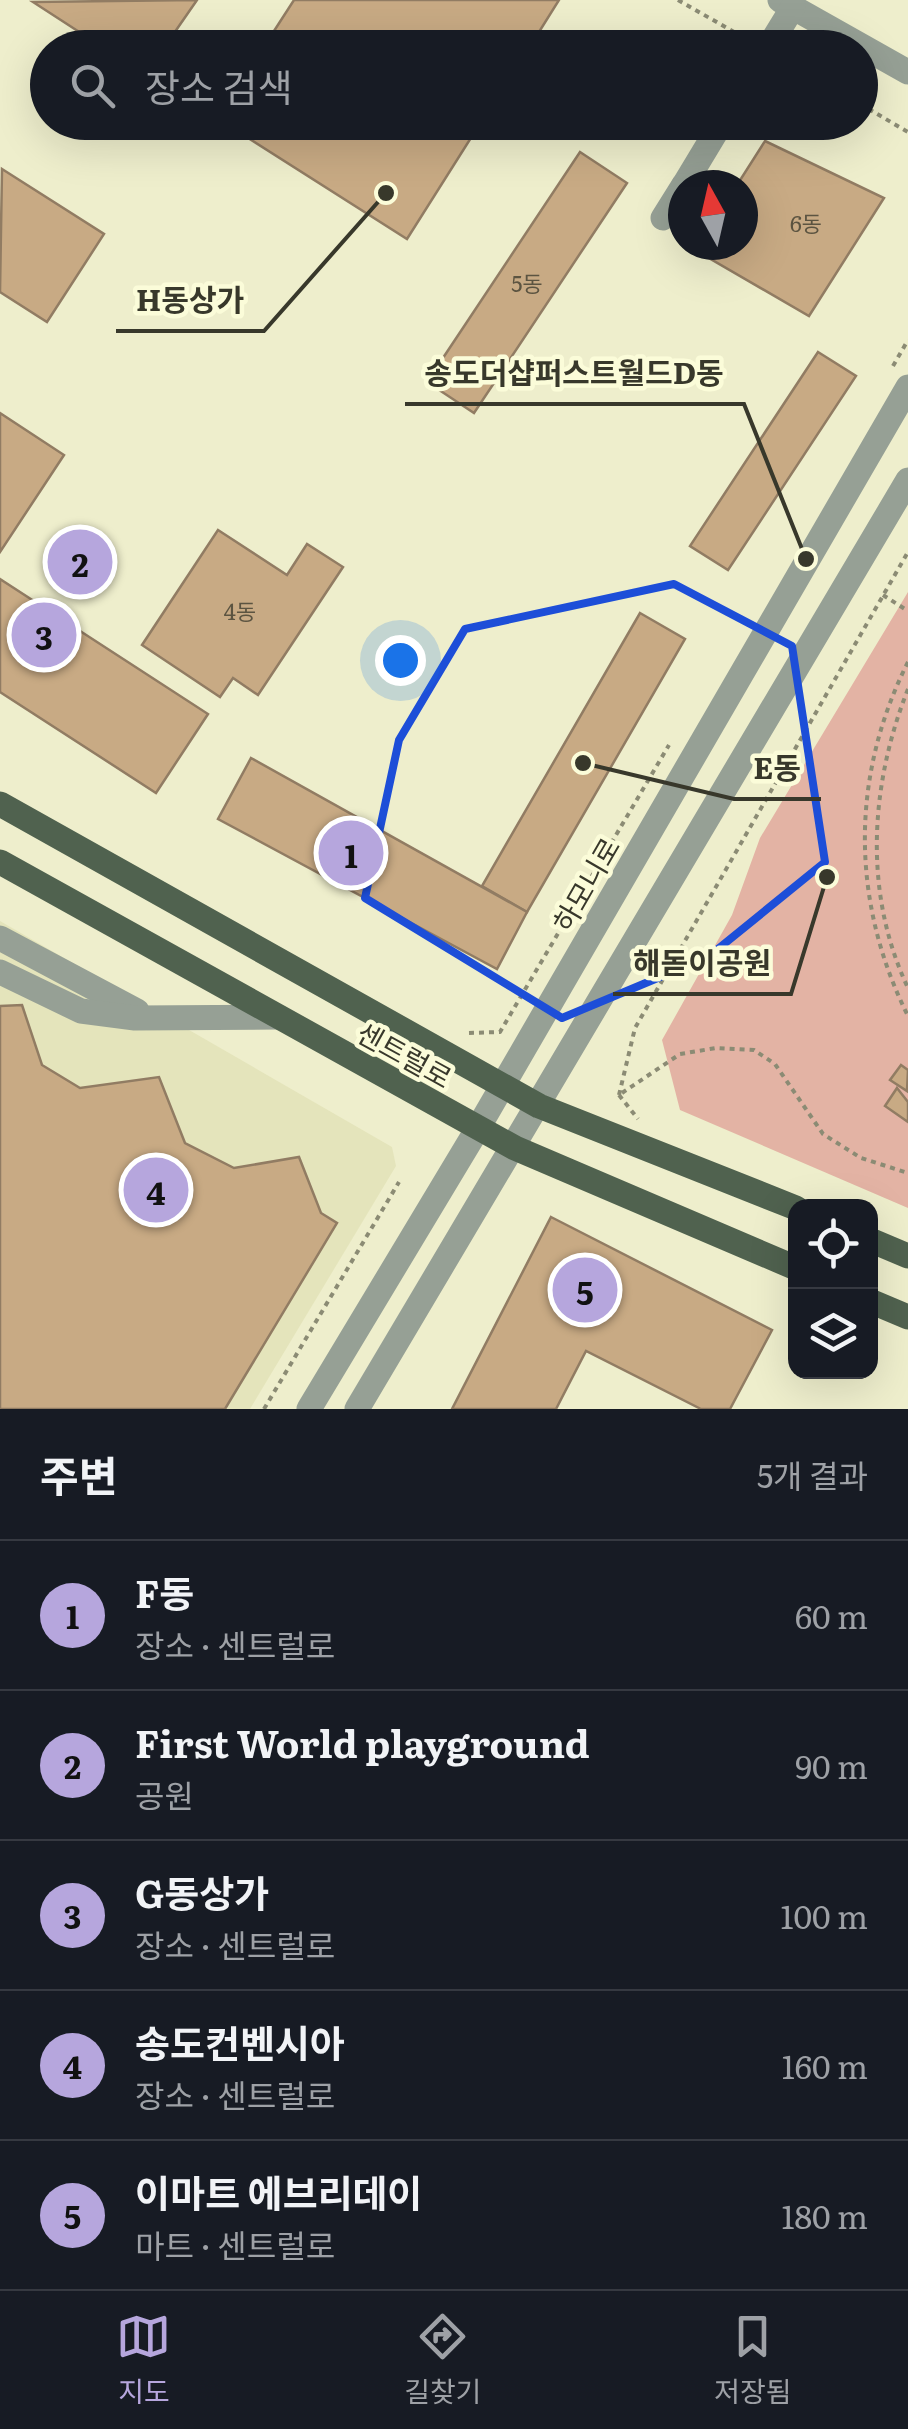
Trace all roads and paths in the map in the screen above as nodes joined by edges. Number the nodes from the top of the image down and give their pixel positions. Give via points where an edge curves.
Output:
1 (678, 0) edge
2 (786, 4) edge
3 (733, 30) edge
4 (768, 30) edge
5 (833, 30) edge
6 (878, 55) edge
7 (908, 72) edge
8 (878, 114) edge
9 (908, 132) edge
10 (711, 140) edge
11 (693, 170) edge
12 (668, 211) edge
13 (664, 218) dead end
14 (908, 340) edge
15 (898, 381) edge
16 (908, 480) edge
17 (908, 552) edge
18 (883, 594) junction
19 (908, 611) edge
20 (908, 662) edge
21 (908, 689) edge
22 (669, 745) dead end
23 (0, 804) edge
24 (0, 862) edge
25 (0, 938) edge
26 (0, 972) edge
27 (908, 988) edge
28 (60, 1004) junction
29 (908, 1016) edge
30 (278, 1017) junction
31 (165, 1019) junction
32 (126, 1033) dead end
33 (468, 1033) dead end
34 (503, 1086) junction
35 (539, 1106) junction
36 (478, 1128) junction
37 (515, 1148) junction
38 (908, 1173) edge
39 (399, 1182) dead end
40 (788, 1205) edge
41 (878, 1243) edge
42 (908, 1256) edge
43 (788, 1265) edge
44 (878, 1303) edge
45 (908, 1316) edge
46 (264, 1409) edge
47 (310, 1409) edge
48 (357, 1409) edge

1 - 3 path
2 - 4 street
2 - 5 street
6 - 7 street
8 - 9 path
10 - 11 street
12 - 13 street
14 - 15 path
15 - 34 street, 하모니로
16 - 35 street
17 - 18 path
18 - 19 path
18 - 38 path via 634,1028 620,1096 680,1054 754,1050 775,1064 823,1134 861,1158
20 - 29 path via 877,735 863,825 873,924 885,971
21 - 27 path via 890,740 876,829 886,923
22 - 33 path via 500,1032
23 - 34 main road, 센트럴로
24 - 30 main road, 센트럴로
25 - 31 street via 135,1011
26 - 28 street
28 - 31 street
28 - 32 street
30 - 31 street
30 - 36 main road, 센트럴로
34 - 35 main road, 센트럴로
34 - 36 street, 하모니로
35 - 37 street
35 - 40 main road, 센트럴로
36 - 37 main road, 센트럴로
36 - 47 street, 하모니로
37 - 43 main road, 센트럴로
37 - 48 street
39 - 46 path
41 - 42 main road
44 - 45 main road

